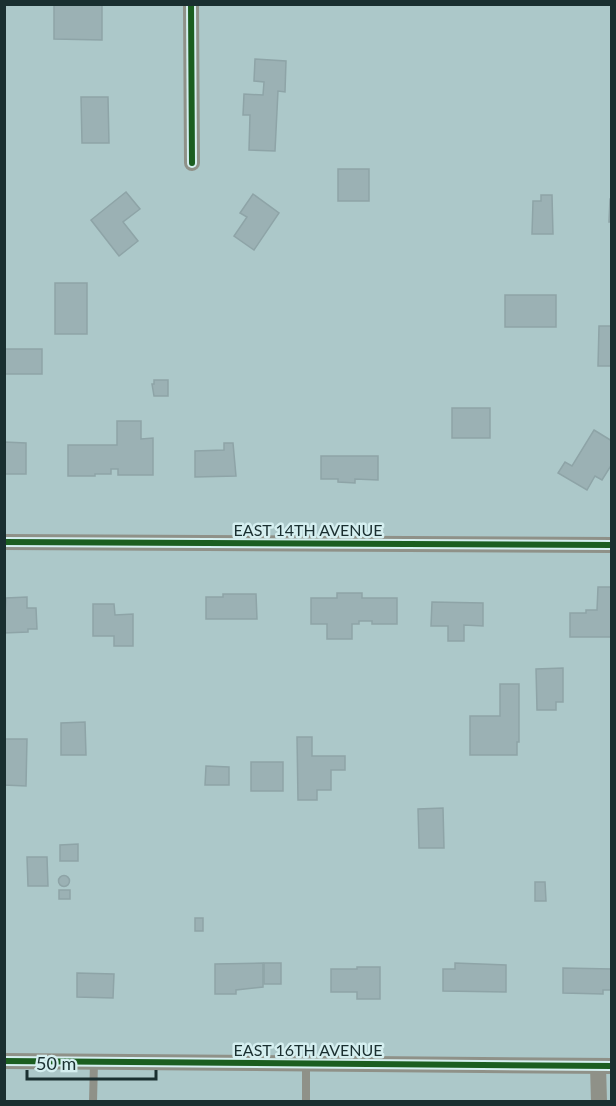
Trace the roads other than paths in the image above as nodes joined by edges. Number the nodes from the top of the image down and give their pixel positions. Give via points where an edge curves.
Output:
1 (191, 4) edge
2 (192, 163) dead end
3 (4, 542) edge
4 (612, 545) edge
5 (4, 1061) edge
6 (94, 1062) junction
7 (306, 1064) junction
8 (605, 1066) edge
9 (93, 1101) edge
10 (306, 1101) edge
11 (599, 1101) edge

1 - 2 street
3 - 4 street, EAST 14TH AVENUE
5 - 6 street, EAST 16TH AVENUE
6 - 7 street, EAST 16TH AVENUE
6 - 9 lane
7 - 8 street, EAST 16TH AVENUE
7 - 10 lane
8 - 11 street

